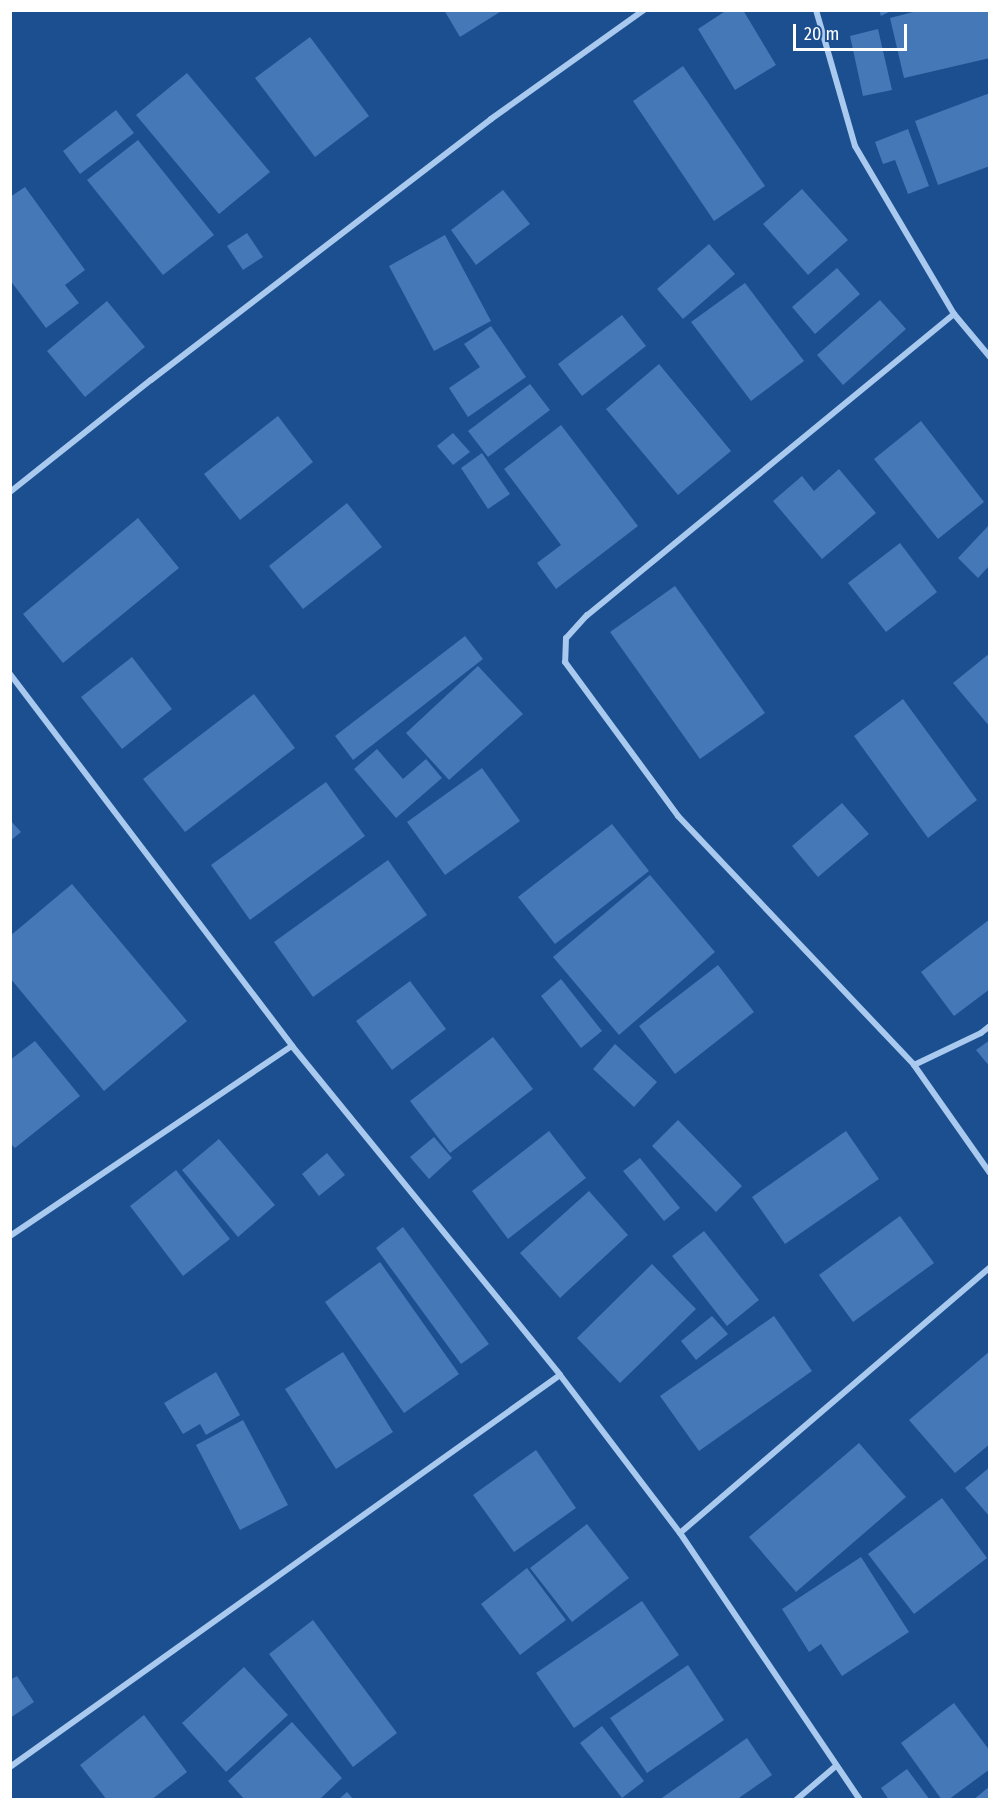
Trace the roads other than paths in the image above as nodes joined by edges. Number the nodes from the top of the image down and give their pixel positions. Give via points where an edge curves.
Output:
1 (644, 10) edge
2 (816, 10) edge
3 (954, 314) junction
4 (990, 357) edge
5 (10, 492) edge
6 (10, 674) edge
7 (990, 1026) edge
8 (292, 1046) junction
9 (914, 1065) junction
10 (990, 1173) edge
11 (10, 1236) edge
12 (990, 1267) edge
13 (560, 1375) junction
14 (680, 1533) junction
15 (836, 1766) junction
16 (10, 1767) edge
17 (796, 1800) edge
18 (860, 1800) edge

1 - 5 street via 491,119
2 - 3 street via 855,146
3 - 4 street
3 - 9 street via 587,615 566,638 565,662 678,816
6 - 8 street
7 - 9 street
8 - 11 street
8 - 13 street
9 - 10 street
12 - 14 street
13 - 14 street
13 - 16 street
14 - 15 street
15 - 17 street
15 - 18 street

